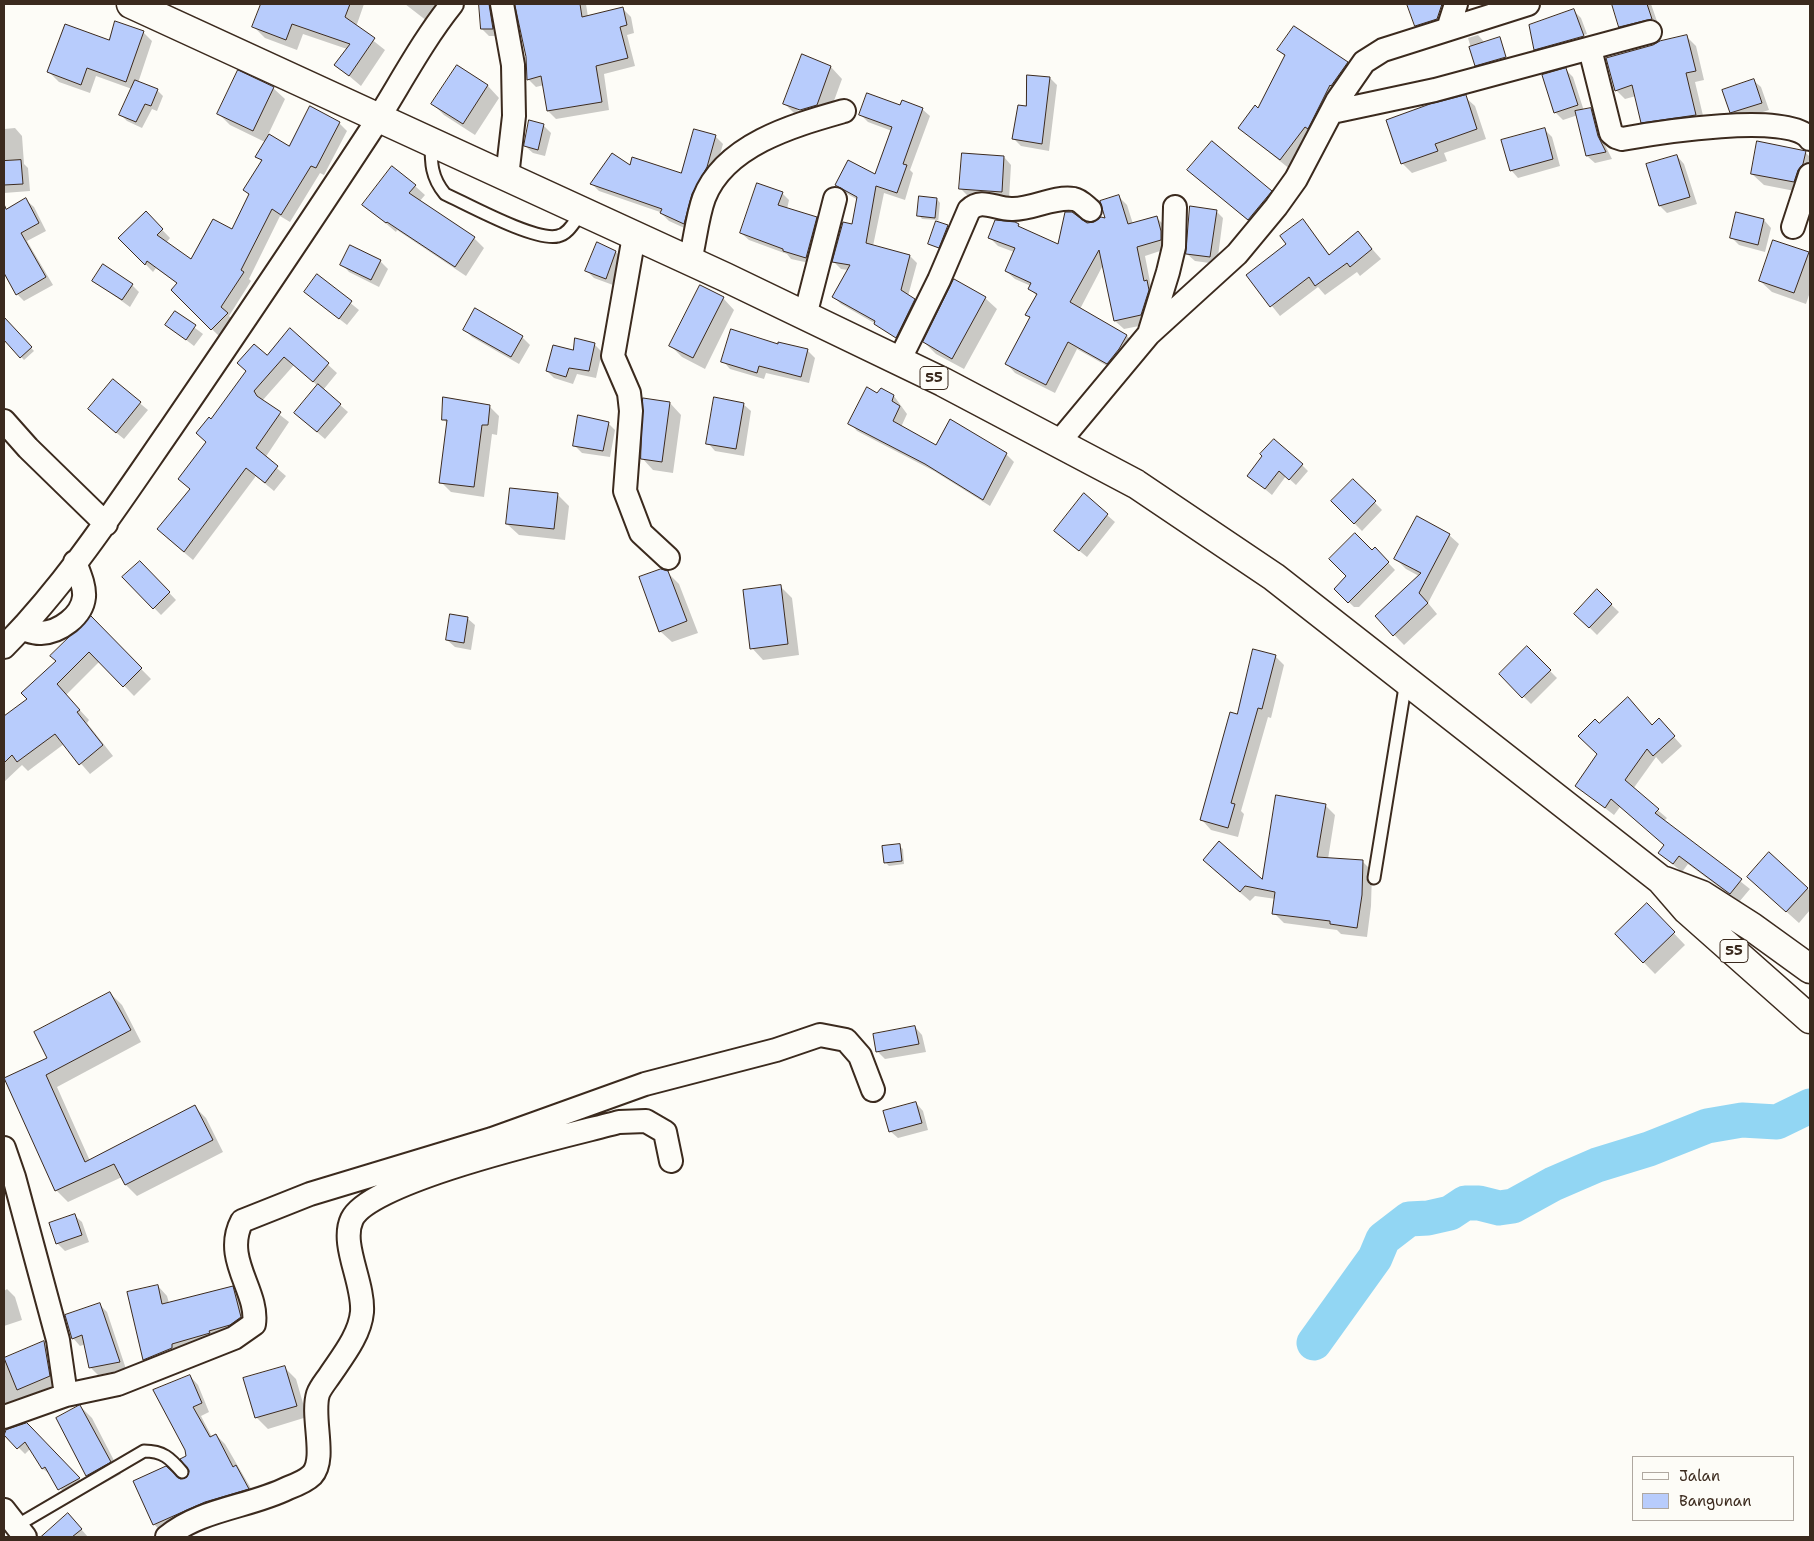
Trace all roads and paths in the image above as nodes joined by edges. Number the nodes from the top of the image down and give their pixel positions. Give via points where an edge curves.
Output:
1 (131, 4) edge
2 (452, 4) edge
3 (502, 4) edge
4 (1456, 4) edge
5 (1528, 4) edge
6 (1448, 29) junction
7 (1650, 32) dead end
8 (1590, 49) junction
9 (844, 111) dead end
10 (1332, 112) junction
11 (378, 118) junction
12 (1810, 139) edge
13 (431, 142) junction
14 (1810, 175) edge
15 (507, 177) junction
16 (835, 199) dead end
17 (1175, 206) dead end
18 (1090, 210) dead end
19 (582, 212) junction
20 (1793, 227) dead end
21 (634, 236) junction
22 (690, 261) junction
23 (805, 316) junction
24 (1149, 334) junction
25 (899, 361) junction
26 (4, 421) edge
27 (1059, 442) junction
28 (106, 524) junction
29 (668, 558) dead end
30 (75, 562) junction
31 (22, 629) junction
32 (4, 647) edge
33 (1406, 679) junction
34 (1374, 878) dead end
35 (1661, 880) junction
36 (1810, 969) edge
37 (1810, 1019) edge
38 (873, 1090) dead end
39 (4, 1148) edge
40 (671, 1161) dead end
41 (66, 1395) junction
42 (4, 1417) edge
43 (182, 1472) dead end
44 (15, 1525) edge
45 (166, 1537) edge

1 - 11 highway, 55
2 - 11 street via 430,31
3 - 15 street via 513,65 514,116
4 - 6 street
5 - 6 street
6 - 10 street via 1383,50 1364,62
7 - 8 street
8 - 10 street via 1435,90
8 - 12 street via 1611,133 1616,137 1622,139 1687,128 1772,125 1790,128 1808,135
9 - 22 street via 770,135 742,152 718,175 704,197
10 - 24 street via 1296,179 1276,207 1237,254
11 - 13 highway, 55
11 - 28 street
13 - 15 highway, 55
13 - 19 lane via 431,168 436,183 445,194 539,236 557,237 567,232
14 - 20 street
15 - 19 highway, 55
16 - 23 street
17 - 24 street via 1174,246
18 - 25 street via 1077,199 1012,209 975,204 969,210
19 - 21 highway, 55
21 - 22 highway, 55
21 - 29 street via 613,356 629,394 625,491 641,533
22 - 23 highway, 55
23 - 25 highway, 55
24 - 27 street
25 - 27 highway, 55
26 - 28 street
27 - 33 highway, 55 via 1136,484 1274,577
28 - 30 street
30 - 31 street
30 - 31 street via 84,597 78,614 63,626 41,633
31 - 32 street
33 - 34 lane
33 - 35 highway, 55
35 - 36 highway, 55 via 1702,895
35 - 37 highway, 55 via 1687,910
38 - 41 street via 860,1056 846,1040 820,1034 776,1050 646,1084 492,1139 310,1194 242,1221 236,1232 238,1261 256,1312 254,1324 234,1338 118,1384
39 - 41 street via 58,1340
40 - 45 street via 665,1132 646,1121 619,1122 448,1169 393,1189 361,1208 352,1218 348,1230 359,1277 362,1312 351,1344 318,1393 314,1415 320,1446 312,1476 276,1494 192,1521
41 - 42 street
43 - 44 lane via 170,1458 157,1451 144,1451

